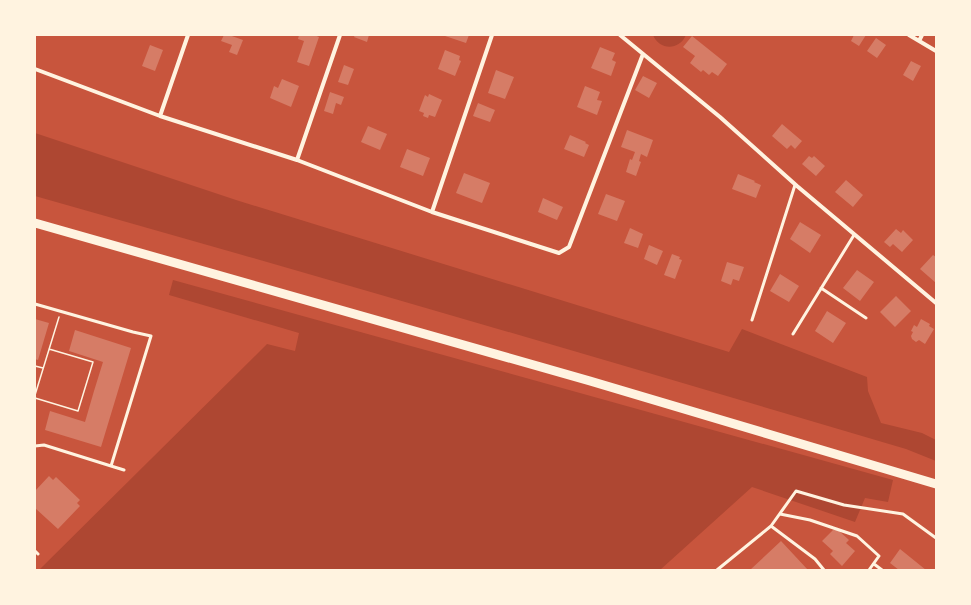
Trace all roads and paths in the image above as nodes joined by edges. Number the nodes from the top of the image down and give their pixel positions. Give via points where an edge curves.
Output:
1 (188, 35) edge
2 (340, 35) edge
3 (492, 35) edge
4 (620, 35) edge
5 (910, 35) edge
6 (922, 35) edge
7 (919, 41) junction
8 (936, 52) edge
9 (643, 54) junction
10 (35, 69) edge
11 (160, 116) junction
12 (297, 160) junction
13 (795, 184) junction
14 (432, 212) junction
15 (35, 223) edge
16 (854, 235) junction
17 (821, 288) junction
18 (934, 302) edge
19 (35, 304) edge
20 (61, 311) junction
21 (866, 318) dead end
22 (752, 320) dead end
23 (793, 334) dead end
24 (49, 349) junction
25 (35, 366) edge
26 (43, 368) junction
27 (35, 397) edge
28 (35, 446) edge
29 (111, 466) junction
30 (124, 470) dead end
31 (936, 484) edge
32 (780, 514) junction
33 (771, 526) junction
34 (936, 538) edge
35 (35, 551) edge
36 (38, 554) dead end
37 (874, 564) junction
38 (718, 570) edge
39 (824, 570) edge
40 (869, 570) edge
41 (882, 570) edge

1 - 11 street
2 - 12 street
3 - 14 street
4 - 9 street
5 - 7 street
6 - 7 street
7 - 8 street
9 - 13 street via 720,117
9 - 14 street via 569,247 559,253
10 - 11 street
11 - 12 street
12 - 14 street
13 - 16 street
13 - 22 lane
15 - 31 main road via 590,381
16 - 17 lane
16 - 18 street
17 - 21 lane
17 - 23 lane
19 - 20 lane
20 - 24 path
20 - 29 lane via 151,336
24 - 26 path
24 - 27 path via 93,362 78,412
25 - 26 path
26 - 27 path
28 - 29 lane via 44,446
29 - 30 lane
32 - 33 lane
32 - 34 lane via 796,491 844,505 903,514
32 - 37 lane via 810,520 857,536 879,556
33 - 38 lane
33 - 39 lane via 815,559
35 - 36 lane
37 - 40 lane
37 - 41 lane

